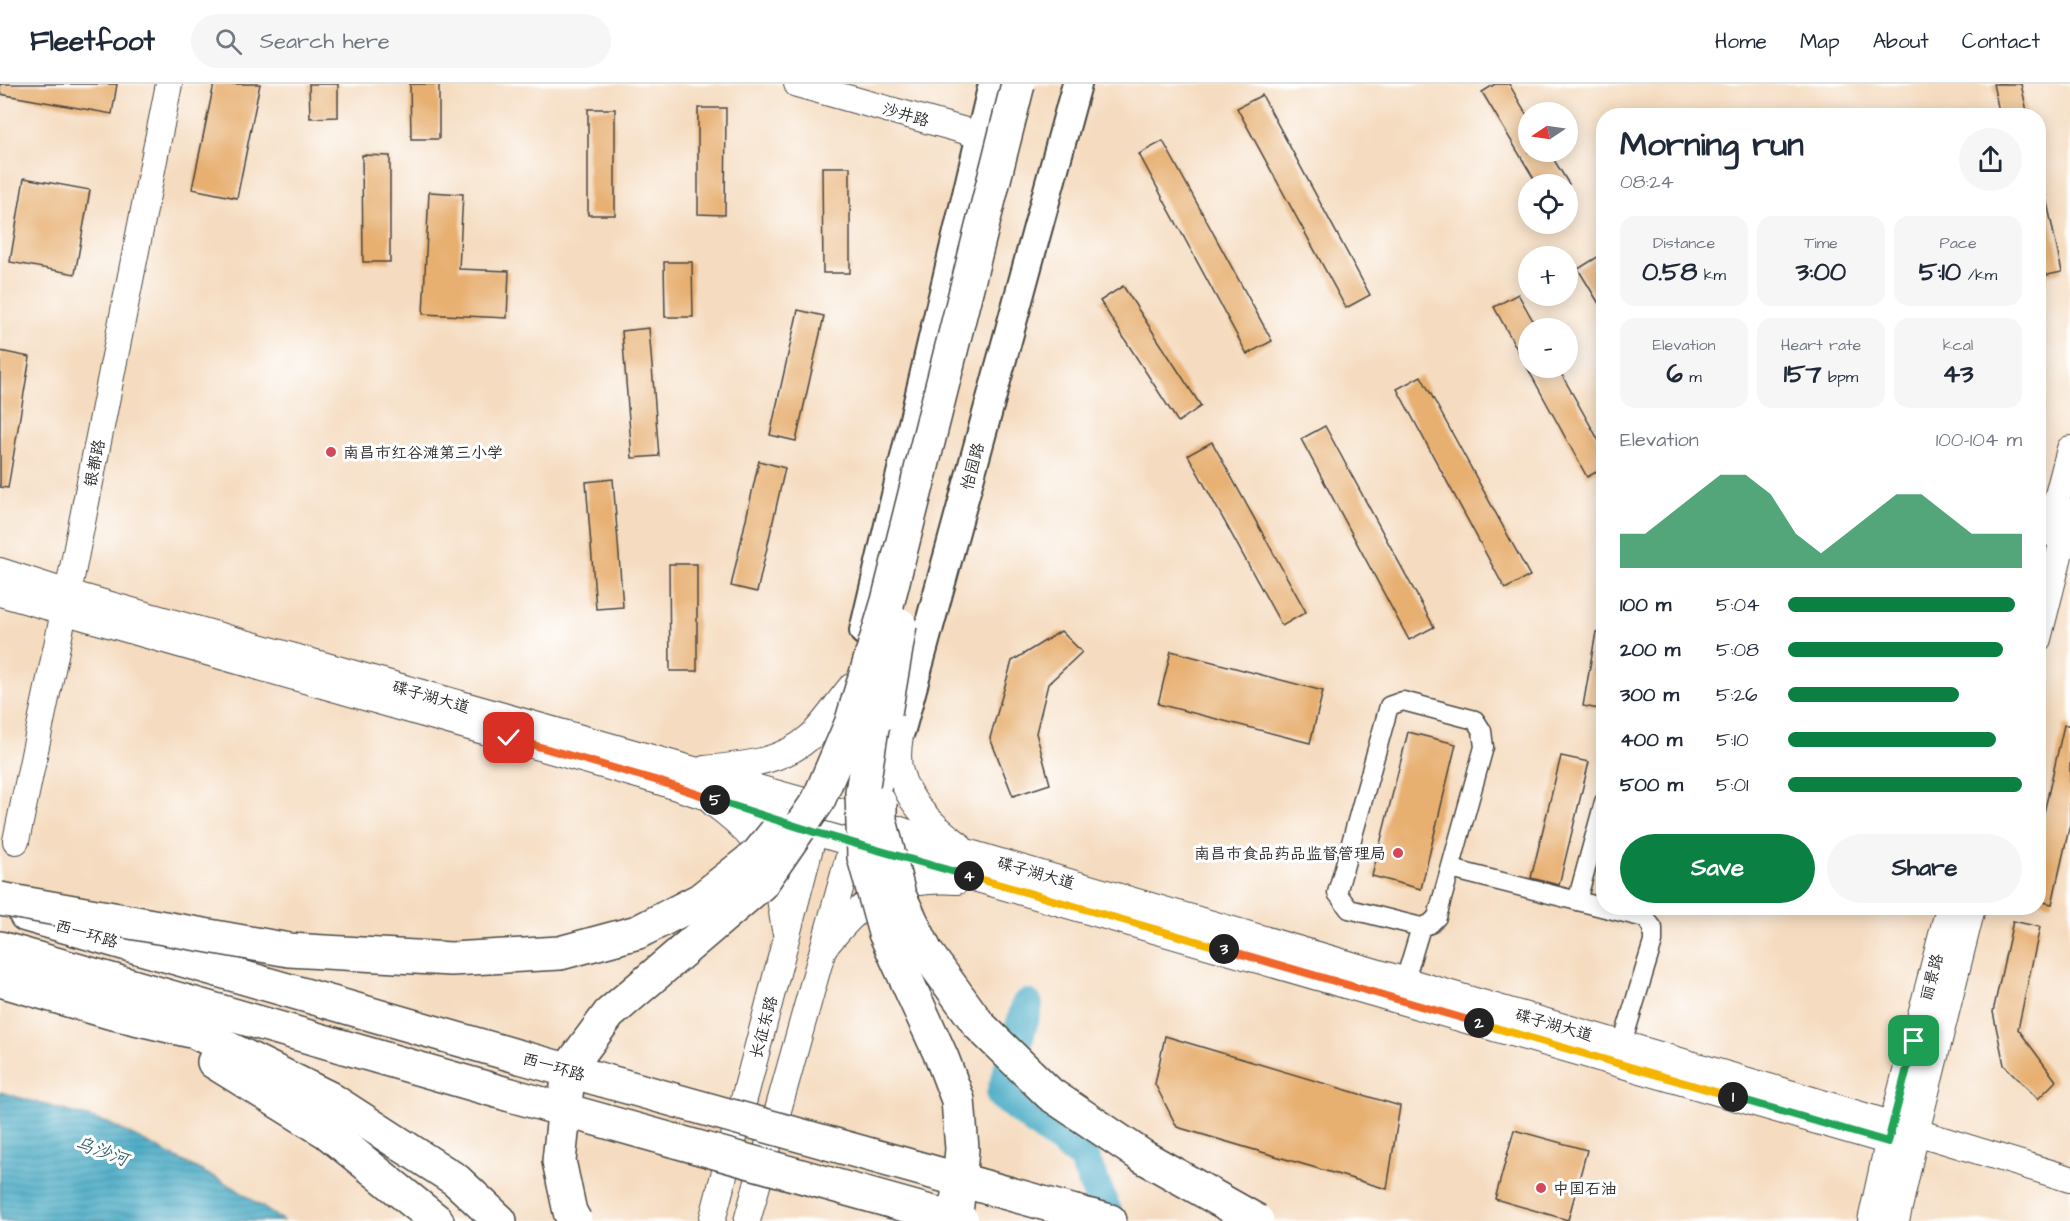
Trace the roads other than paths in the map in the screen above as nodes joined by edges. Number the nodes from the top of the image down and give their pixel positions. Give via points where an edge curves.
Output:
1 (169, 84) edge
2 (797, 84) edge
3 (993, 84) edge
4 (1018, 84) edge
5 (1041, 84) edge
6 (1077, 84) edge
7 (980, 135) junction
8 (2070, 449) edge
9 (2070, 512) edge
10 (2046, 538) edge
11 (0, 571) edge
12 (0, 593) edge
13 (66, 602) junction
14 (2046, 607) edge
15 (894, 613) junction
16 (851, 687) junction
17 (901, 729) junction
18 (694, 771) junction
19 (702, 795) junction
20 (819, 820) junction
21 (858, 830) junction
22 (1596, 831) edge
23 (16, 842) dead end
24 (974, 854) junction
25 (1450, 869) junction
26 (993, 883) junction
27 (0, 898) edge
28 (1577, 901) junction
29 (1596, 906) edge
30 (0, 908) edge
31 (1633, 915) edge
32 (1947, 915) edge
33 (1970, 915) edge
34 (1421, 927) junction
35 (786, 939) junction
36 (0, 948) edge
37 (823, 949) junction
38 (0, 980) edge
39 (1405, 980) junction
40 (110, 1012) junction
41 (1622, 1044) junction
42 (1890, 1133) junction
43 (1914, 1141) junction
44 (2070, 1179) edge
45 (2070, 1196) edge
46 (437, 1221) edge
47 (501, 1221) edge
48 (575, 1221) edge
49 (712, 1221) edge
50 (747, 1221) edge
51 (949, 1221) edge
52 (962, 1221) edge
53 (1110, 1221) edge
54 (1257, 1221) edge
55 (1871, 1221) edge
56 (1896, 1221) edge

1 - 13 main road, 银都路
2 - 7 main road, 沙井路
3 - 7 main road
4 - 15 highway, bridge
5 - 15 highway
6 - 17 main road, 怡园路
7 - 16 main road
8 - 10 main road
9 - 14 main road
11 - 13 main road, 碟子湖大道
12 - 13 main road, 碟子湖大道
13 - 18 main road, 碟子湖大道
13 - 19 main road, 碟子湖大道
13 - 23 main road, 银都路
15 - 27 highway, bridge via 806,794 758,854 700,900 638,932 561,953 451,959 289,951
15 - 48 highway, bridge via 818,801 760,884 609,1014 569,1068 559,1161
15 - 51 highway, bridge via 862,792 864,857 885,933 958,1100 962,1149 957,1205
15 - 54 highway, bridge via 880,738 880,820 899,895 926,952 979,1025 1050,1094 1142,1156
16 - 18 main road via 811,737 785,754
16 - 20 main road
17 - 21 main road, 怡园路
17 - 24 main road via 900,772 912,797 938,830
18 - 20 main road, 碟子湖大道
19 - 20 main road, 碟子湖大道
19 - 35 main road via 730,815 767,860 777,886
20 - 21 main road, 碟子湖大道
20 - 35 main road, 长征东路
21 - 24 main road, 碟子湖大道
21 - 26 main road, 碟子湖大道
21 - 37 main road
22 - 28 street
24 - 39 main road, 碟子湖大道
25 - 28 street
25 - 34 street via 1437,916
25 - 34 street via 1484,747 1482,731 1474,720 1403,701 1389,706 1337,893 1349,909
26 - 37 main road via 919,881 879,894 847,920
26 - 42 main road, 碟子湖大道
28 - 29 street
30 - 53 highway, 西一环路, bridge
31 - 41 street via 1645,918 1653,928 1653,942
32 - 42 main road, 丽景路
33 - 43 main road, 丽景路
34 - 39 street
35 - 49 main road, 长征东路
36 - 52 highway, bridge
37 - 50 main road
38 - 40 highway
39 - 41 main road, 碟子湖大道
40 - 46 highway via 197,1052 327,1132
40 - 47 highway via 195,1032 329,1098 456,1180
41 - 42 main road, 碟子湖大道
42 - 43 main road, 碟子湖大道
42 - 55 main road, 丽景路
43 - 44 main road, 碟子湖大道
43 - 45 main road, 碟子湖大道
43 - 56 main road, 丽景路

